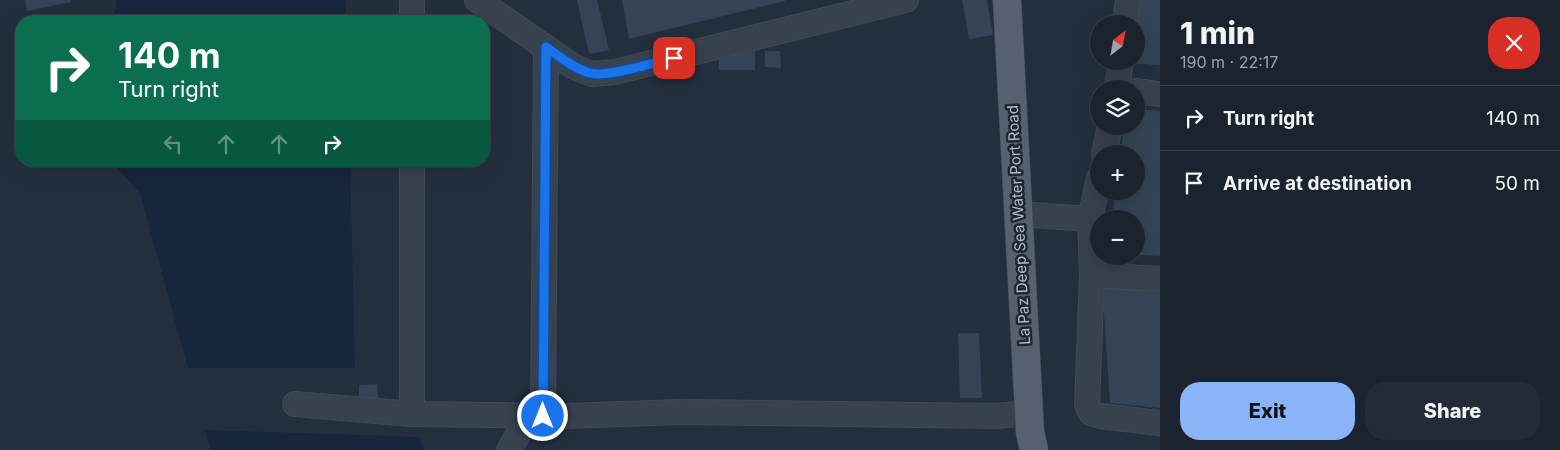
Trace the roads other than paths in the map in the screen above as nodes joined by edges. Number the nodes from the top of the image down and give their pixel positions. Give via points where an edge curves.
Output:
1 (412, 0) edge
2 (477, 0) edge
3 (906, 0) edge
4 (1007, 0) edge
5 (1128, 0) edge
6 (412, 15) edge
7 (1126, 15) edge
8 (546, 47) junction
9 (1145, 92) edge
10 (1160, 94) edge
11 (412, 167) edge
12 (1018, 214) junction
13 (1090, 219) edge
14 (1092, 265) edge
15 (1092, 275) junction
16 (1160, 279) edge
17 (295, 404) dead end
18 (1029, 413) junction
19 (412, 414) junction
20 (543, 416) junction
21 (1160, 423) edge
22 (508, 450) edge
23 (1034, 450) edge

1 - 6 street
2 - 8 street
3 - 8 street via 615,72 592,74
4 - 12 main road, La Paz Deep Sea Water Port Road
5 - 7 street
8 - 20 street
9 - 10 street
11 - 19 street
12 - 13 street
12 - 18 main road, La Paz Deep Sea Water Port Road
14 - 15 street
15 - 16 street
15 - 21 street via 1087,405 1091,413 1100,416
17 - 19 street
18 - 20 street via 995,416 680,412
18 - 23 main road, La Paz Deep Sea Water Port Road
19 - 20 street
20 - 22 street via 523,425

